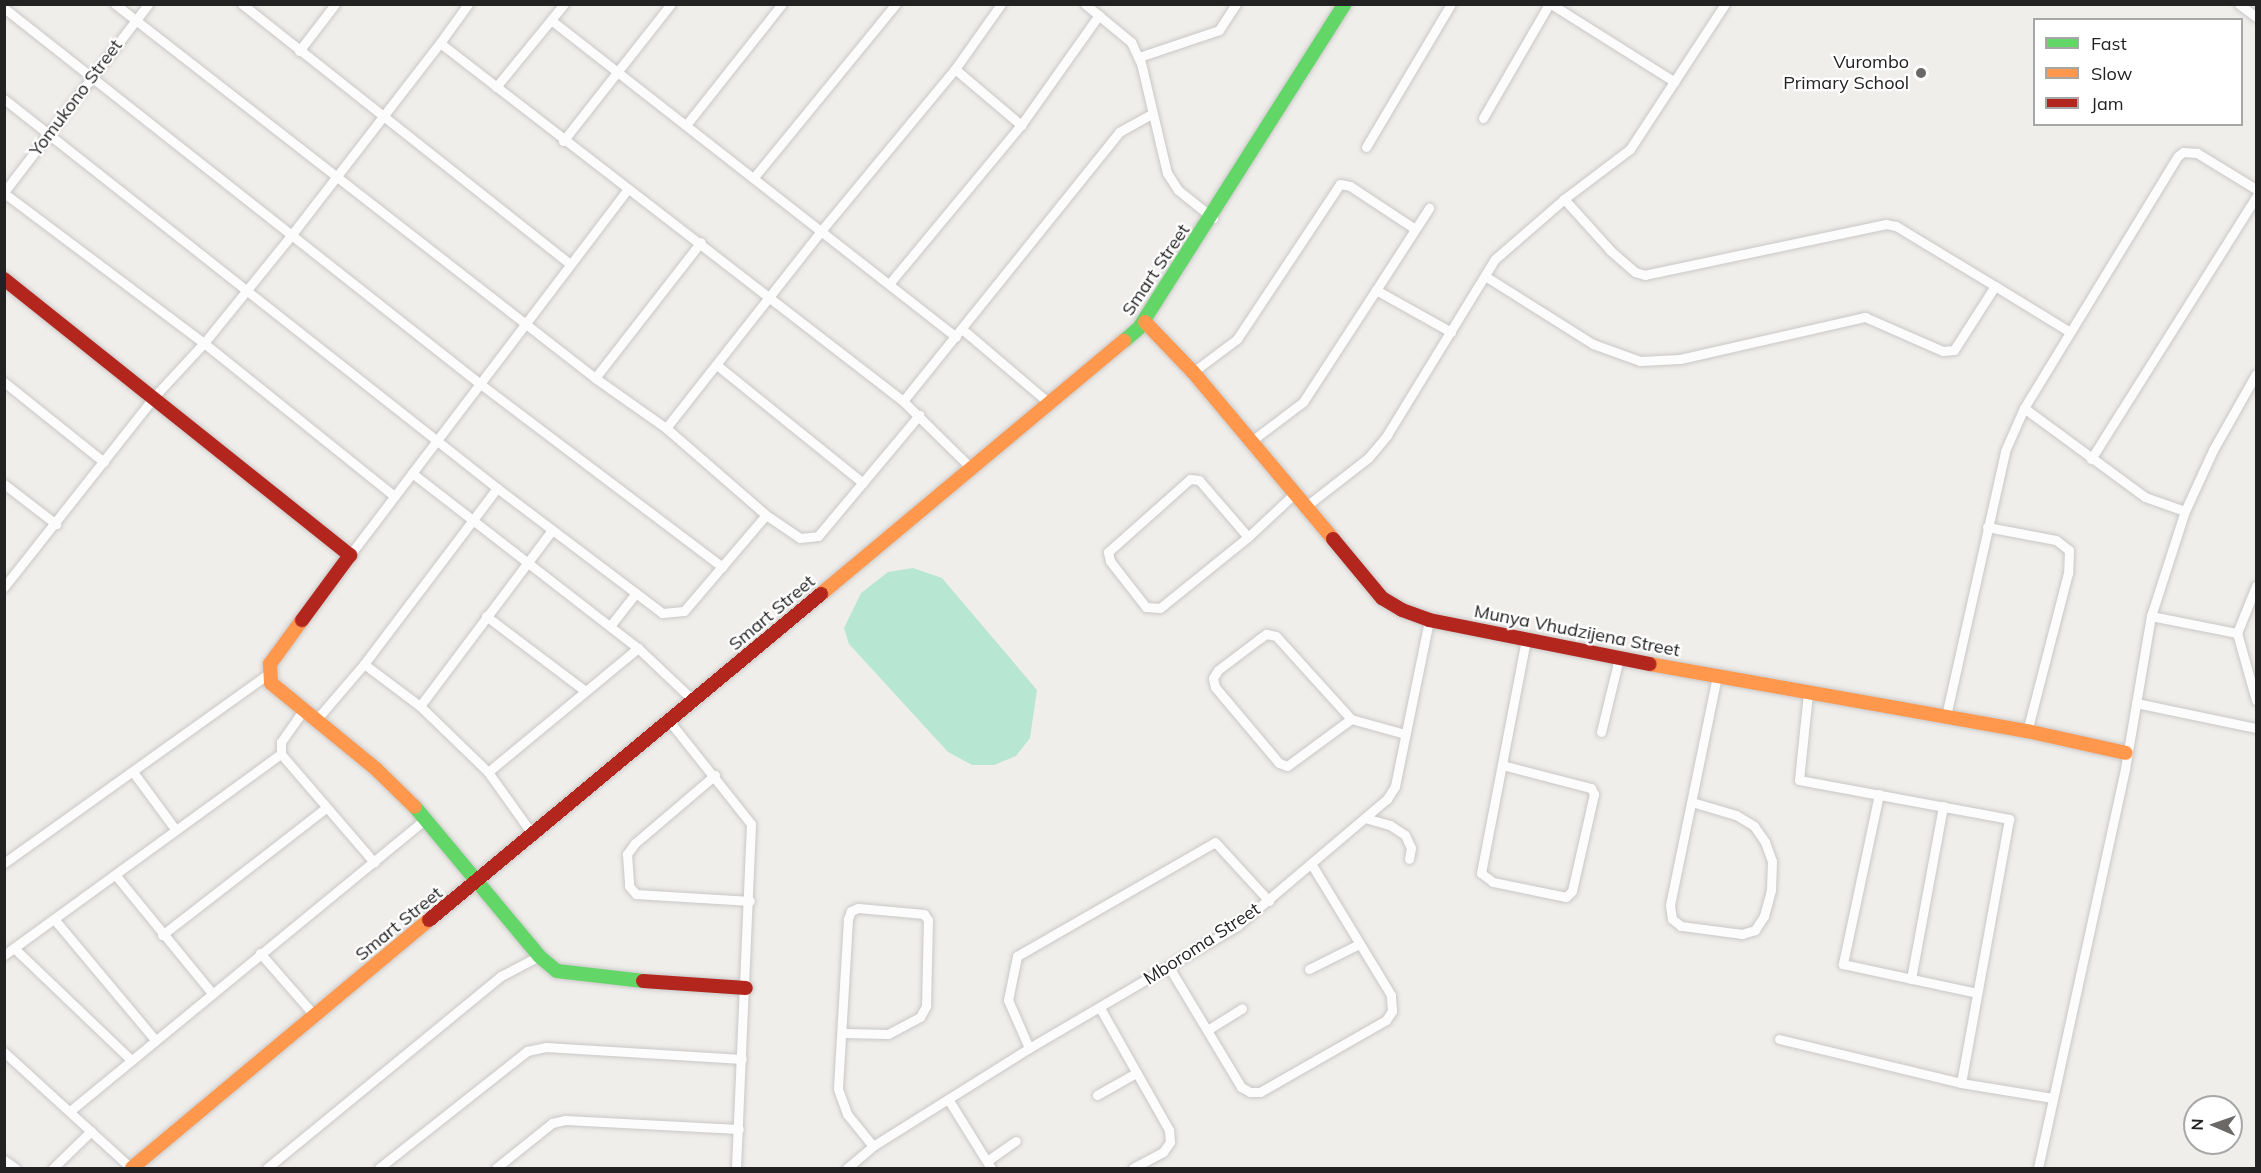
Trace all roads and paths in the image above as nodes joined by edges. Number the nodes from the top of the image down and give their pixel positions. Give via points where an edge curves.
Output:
1 (115, 4) edge
2 (148, 4) edge
3 (242, 4) edge
4 (334, 4) edge
5 (468, 4) edge
6 (564, 4) edge
7 (671, 4) edge
8 (782, 4) edge
9 (896, 4) edge
10 (1001, 4) edge
11 (1085, 4) edge
12 (1236, 4) edge
13 (1345, 4) edge
14 (1450, 4) edge
15 (1550, 4) edge
16 (1725, 4) edge
17 (2239, 4) edge
18 (4, 8) edge
19 (1099, 15) junction
20 (2256, 16) edge
21 (551, 20) junction
22 (135, 21) junction
23 (440, 43) junction
24 (299, 51) junction
25 (1140, 57) junction
26 (955, 69) junction
27 (618, 72) junction
28 (92, 77) junction
29 (1675, 82) junction
30 (496, 87) junction
31 (4, 99) edge
32 (1152, 114) junction
33 (381, 116) junction
34 (1483, 117) dead end
35 (686, 125) junction
36 (1021, 125) junction
37 (49, 134) junction
38 (564, 141) junction
39 (1366, 147) dead end
40 (336, 175) junction
41 (755, 176) junction
42 (2256, 189) edge
43 (627, 190) junction
44 (4, 192) edge
45 (2256, 197) edge
46 (1564, 199) junction
47 (1429, 208) dead end
48 (1213, 218) junction
49 (1415, 229) junction
50 (821, 231) junction
51 (293, 233) junction
52 (701, 242) junction
53 (569, 263) junction
54 (1485, 276) junction
55 (4, 279) edge
56 (889, 285) junction
57 (1995, 286) junction
58 (247, 288) junction
59 (1376, 290) junction
60 (769, 297) junction
61 (1145, 322) junction
62 (526, 324) junction
63 (1452, 332) junction
64 (2070, 332) junction
65 (959, 333) junction
66 (204, 343) junction
67 (718, 366) junction
68 (1193, 372) junction
69 (2256, 374) edge
70 (595, 378) junction
71 (4, 382) edge
72 (479, 383) junction
73 (2246, 390) junction
74 (2256, 396) edge
75 (153, 398) junction
76 (903, 400) junction
77 (1048, 403) junction
78 (2024, 408) junction
79 (919, 415) junction
80 (666, 428) junction
81 (436, 438) junction
82 (1250, 442) junction
83 (2091, 459) junction
84 (104, 462) junction
85 (972, 469) junction
86 (412, 473) junction
87 (4, 483) edge
88 (863, 483) junction
89 (497, 489) junction
90 (1294, 494) junction
91 (394, 496) junction
92 (1305, 507) junction
93 (2185, 511) junction
94 (766, 515) junction
95 (475, 519) junction
96 (56, 524) junction
97 (1987, 527) junction
98 (552, 530) junction
99 (1248, 537) junction
100 (350, 555) junction
101 (528, 562) junction
102 (722, 567) junction
103 (4, 586) edge
104 (2256, 586) edge
105 (636, 593) junction
106 (486, 616) junction
107 (2151, 616) junction
108 (1429, 620) junction
109 (610, 626) junction
110 (2236, 633) junction
111 (1526, 639) junction
112 (638, 648) junction
113 (1619, 658) junction
114 (364, 664) junction
115 (268, 674) junction
116 (1717, 677) junction
117 (584, 690) junction
118 (1808, 693) junction
119 (2256, 700) edge
120 (694, 702) junction
121 (2136, 703) junction
122 (420, 706) junction
123 (303, 710) junction
124 (1946, 716) junction
125 (1351, 719) junction
126 (316, 720) junction
127 (670, 722) junction
128 (2256, 728) edge
129 (2027, 731) junction
130 (1601, 732) dead end
131 (1405, 734) junction
132 (2126, 753) junction
133 (281, 754) junction
134 (1502, 765) junction
135 (133, 772) junction
136 (488, 772) junction
137 (715, 775) junction
138 (1879, 794) junction
139 (1692, 802) junction
140 (1943, 806) junction
141 (326, 808) junction
142 (427, 818) junction
143 (1365, 818) junction
144 (175, 829) junction
145 (532, 835) junction
146 (1409, 860) dead end
147 (374, 862) junction
148 (4, 863) edge
149 (1312, 865) junction
150 (117, 877) junction
151 (481, 881) junction
152 (1269, 900) junction
153 (750, 901) junction
154 (54, 919) junction
155 (162, 935) junction
156 (1359, 944) junction
157 (14, 948) junction
158 (260, 953) junction
159 (4, 955) edge
160 (539, 956) junction
161 (1169, 967) junction
162 (1309, 969) dead end
163 (1911, 979) junction
164 (746, 988) junction
165 (212, 993) junction
166 (1977, 993) junction
167 (1100, 1008) junction
168 (1242, 1008) dead end
169 (314, 1015) junction
170 (1209, 1029) junction
171 (843, 1033) junction
172 (1779, 1039) dead end
173 (155, 1040) junction
174 (1029, 1048) junction
175 (4, 1052) edge
176 (742, 1059) junction
177 (131, 1060) junction
178 (1136, 1074) junction
179 (1961, 1083) junction
180 (1097, 1095) dead end
181 (2053, 1098) junction
182 (948, 1099) junction
183 (70, 1111) junction
184 (739, 1129) junction
185 (92, 1131) junction
186 (1016, 1141) dead end
187 (873, 1146) junction
188 (4, 1160) edge
189 (989, 1165) edge
190 (15, 1168) edge
191 (53, 1168) edge
192 (131, 1168) edge
193 (267, 1168) edge
194 (379, 1168) edge
195 (496, 1168) edge
196 (736, 1168) edge
197 (847, 1168) edge
198 (1133, 1168) edge
199 (2038, 1168) edge

1 - 22 street
2 - 22 street, Yomukono Street
3 - 24 street
4 - 24 street
5 - 23 street
6 - 21 street
7 - 27 street
8 - 35 street
9 - 41 street
10 - 26 street
11 - 19 street
12 - 25 street via 1219,30
13 - 48 street, Smart Street
14 - 39 street
15 - 29 street
15 - 34 street
16 - 29 street
17 - 20 street
18 - 28 street
19 - 25 street via 1120,31
19 - 36 street
21 - 27 street
21 - 30 street
22 - 28 street, Yomukono Street
22 - 40 street
23 - 30 street
23 - 33 street
24 - 33 street
25 - 32 street
26 - 36 street
26 - 50 street
27 - 35 street
27 - 38 street
28 - 37 street, Yomukono Street
28 - 51 street
29 - 46 street via 1627,152
30 - 38 street
31 - 37 street
32 - 48 street via 1171,181
32 - 65 street via 1119,132
33 - 40 street
33 - 53 street
35 - 41 street
36 - 56 street
37 - 44 street, Yomukono Street
37 - 58 street
38 - 43 street
40 - 51 street
40 - 62 street
41 - 50 street
42 - 64 street via 2198,153 2183,152
43 - 52 street
43 - 53 street
44 - 66 street
45 - 83 street
46 - 54 street via 1495,259
46 - 57 street via 1610,250 1635,272 1646,275 1886,224 1896,226
47 - 49 street
48 - 61 street, Smart Street
49 - 59 street
49 - 68 street via 1350,186 1340,184 1237,339
50 - 56 street
50 - 60 street
51 - 58 street
51 - 72 street
52 - 60 street
52 - 70 street
53 - 62 street
54 - 57 street via 1593,344 1640,361 1680,359 1865,317 1943,351 1954,350
54 - 63 street
55 - 75 street
56 - 65 street
57 - 64 street
58 - 66 street
58 - 81 street
59 - 63 street
59 - 82 street via 1303,402
60 - 67 street
60 - 76 street
61 - 68 street, Munya Vhudzijena Street
61 - 77 street, Smart Street
62 - 70 street
62 - 72 street
63 - 92 street via 1387,435 1368,458
64 - 78 street
65 - 76 street
65 - 77 street
66 - 75 street
66 - 91 street
67 - 80 street
67 - 88 street
68 - 82 street, Munya Vhudzijena Street
69 - 73 street
70 - 80 street
71 - 84 street
72 - 81 street
72 - 102 street
73 - 74 street
73 - 93 street
75 - 84 street
75 - 100 street
76 - 79 street
77 - 85 street, Smart Street
78 - 83 street
78 - 97 street via 2005,451
79 - 85 street
79 - 88 street
80 - 94 street
81 - 86 street
81 - 89 street
82 - 90 street, Munya Vhudzijena Street
83 - 93 street via 2145,497
84 - 96 street
85 - 120 street, Smart Street
86 - 91 street
86 - 95 street
87 - 96 street
88 - 94 street via 818,536 810,540 800,538
89 - 95 street
89 - 98 street
90 - 92 street, Munya Vhudzijena Street
90 - 99 street
91 - 100 street
92 - 108 street, Munya Vhudzijena Street via 1382,598
93 - 107 street
94 - 102 street
95 - 101 street
95 - 114 street
96 - 103 street
97 - 124 street
97 - 129 street via 2056,540 2069,550 2068,573
98 - 101 street
98 - 105 street
99 - 99 street via 1153,610 1110,561 1108,552 1190,479 1199,480
100 - 115 street via 270,664
101 - 106 street
101 - 109 street
102 - 105 street via 690,605 676,614 662,613
104 - 110 street
105 - 109 street
106 - 117 street
106 - 122 street
107 - 110 street
107 - 121 street
108 - 111 street, Munya Vhudzijena Street
108 - 131 street, Mboroma Street
109 - 112 street
110 - 119 street
111 - 113 street, Munya Vhudzijena Street
111 - 134 street
112 - 117 street
112 - 120 street
113 - 116 street, Munya Vhudzijena Street
113 - 130 street
114 - 122 street
114 - 126 street
115 - 123 street via 271,683
115 - 135 street
116 - 118 street, Munya Vhudzijena Street
116 - 139 street
117 - 136 street
118 - 124 street, Munya Vhudzijena Street
118 - 138 street via 1799,780
120 - 127 street, Smart Street
121 - 128 street
121 - 132 street
122 - 136 street
123 - 126 street
123 - 133 street via 281,742
124 - 129 street, Munya Vhudzijena Street
125 - 125 street via 1276,636 1266,634 1258,639 1213,678 1215,687 1279,763 1287,766
125 - 131 street
126 - 142 street
127 - 137 street
127 - 145 street, Smart Street
129 - 132 street, Munya Vhudzijena Street
131 - 143 street, Mboroma Street via 1395,786 1387,799
132 - 181 street
133 - 141 street
133 - 144 street
134 - 134 street via 1481,873 1493,882 1566,897 1572,891 1594,794 1591,788
135 - 144 street
135 - 148 street
136 - 145 street
137 - 153 street via 751,824
137 - 153 street via 635,843 627,854 629,886 636,894
138 - 140 street
138 - 163 street via 1843,964
139 - 139 street via 1670,905 1672,920 1681,926 1742,934 1755,930 1764,916 1771,890 1772,861 1766,842 1754,826 1736,815
140 - 163 street
140 - 166 street via 2009,819
141 - 147 street
141 - 155 street
142 - 147 street
142 - 151 street
143 - 146 street via 1390,825 1405,835 1411,848
143 - 149 street, Mboroma Street
144 - 150 street
145 - 151 street, Smart Street
147 - 158 street
149 - 152 street, Mboroma Street
149 - 156 street
150 - 154 street
150 - 155 street
151 - 160 street
151 - 169 street, Smart Street
152 - 161 street, Mboroma Street via 1237,926
152 - 174 street via 1215,842 1017,956 1008,1000
153 - 164 street
154 - 157 street
154 - 173 street
155 - 165 street
156 - 162 street
156 - 170 street via 1391,995 1392,1011 1386,1020 1260,1092 1241,1087
157 - 159 street
157 - 177 street
158 - 165 street
158 - 169 street
160 - 164 street via 557,971 577,976
160 - 193 street via 501,976
161 - 167 street, Mboroma Street
161 - 170 street
163 - 166 street
164 - 176 street
165 - 173 street
166 - 179 street
167 - 174 street, Mboroma Street
167 - 178 street
168 - 170 street
169 - 192 street, Smart Street
171 - 171 street via 851,911 858,908 924,914 928,920 926,1005 920,1017 888,1034
171 - 187 street via 839,1102
172 - 179 street
173 - 177 street
174 - 182 street, Mboroma Street
175 - 183 street
176 - 184 street
176 - 194 street via 546,1047 526,1051
177 - 183 street
178 - 180 street
178 - 198 street via 1169,1130 1170,1142 1163,1152
179 - 181 street
181 - 199 street
182 - 187 street, Mboroma Street
182 - 189 street
183 - 185 street
184 - 195 street via 565,1120 552,1123
184 - 196 street
185 - 191 street
185 - 192 street
186 - 189 street
187 - 197 street, Mboroma Street
188 - 190 street

